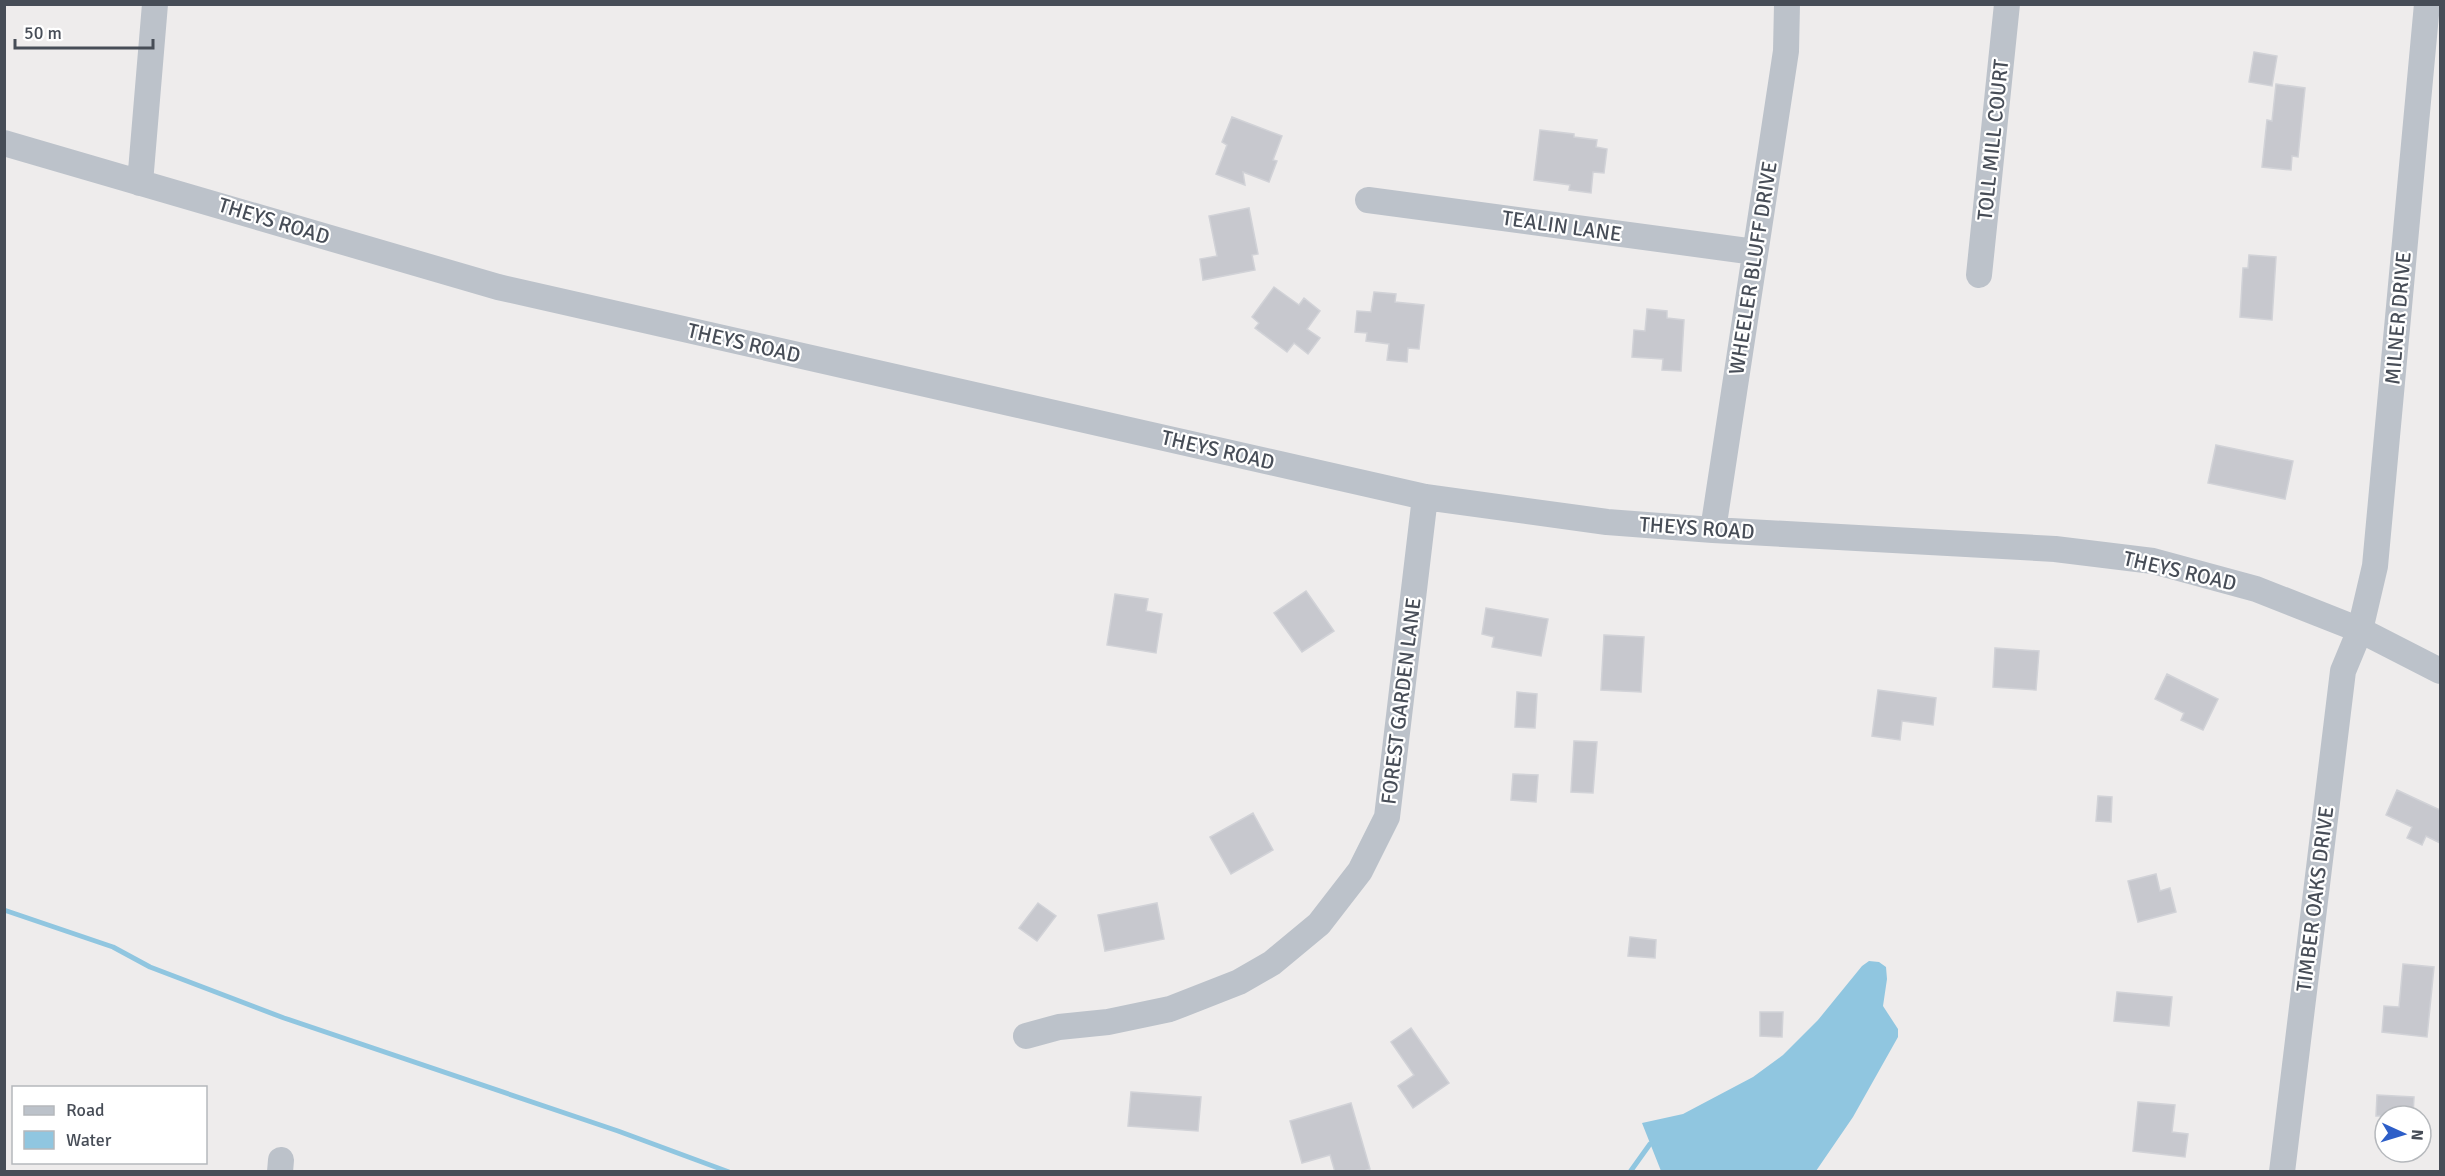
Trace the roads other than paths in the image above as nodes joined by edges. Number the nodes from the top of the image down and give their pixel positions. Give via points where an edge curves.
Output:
1 (155, 4) edge
2 (1787, 4) edge
3 (2007, 4) edge
4 (2427, 4) edge
5 (4, 143) edge
6 (140, 183) junction
7 (1368, 200) dead end
8 (1755, 252) junction
9 (1979, 275) dead end
10 (1425, 497) junction
11 (1713, 530) junction
12 (2360, 630) junction
13 (2440, 671) edge
14 (1026, 1036) dead end
15 (2282, 1172) edge

1 - 6 street
2 - 8 street, WHEELER BLUFF DRIVE via 1786,51
3 - 9 street, TOLL MILL COURT
4 - 12 street, MILNER DRIVE via 2375,566
5 - 6 street, THEYS ROAD
6 - 10 street, THEYS ROAD via 498,287
7 - 8 street, TEALIN LANE
8 - 11 street, WHEELER BLUFF DRIVE
10 - 11 street, THEYS ROAD via 1607,522
10 - 14 street, FOREST GARDEN LANE via 1387,817 1360,871 1318,924 1272,963 1239,982 1170,1009 1108,1022 1059,1026
11 - 12 street, THEYS ROAD via 2055,549 2153,561 2256,589
12 - 13 street, THEYS ROAD
12 - 15 street, TIMBER OAKS DRIVE via 2343,671

